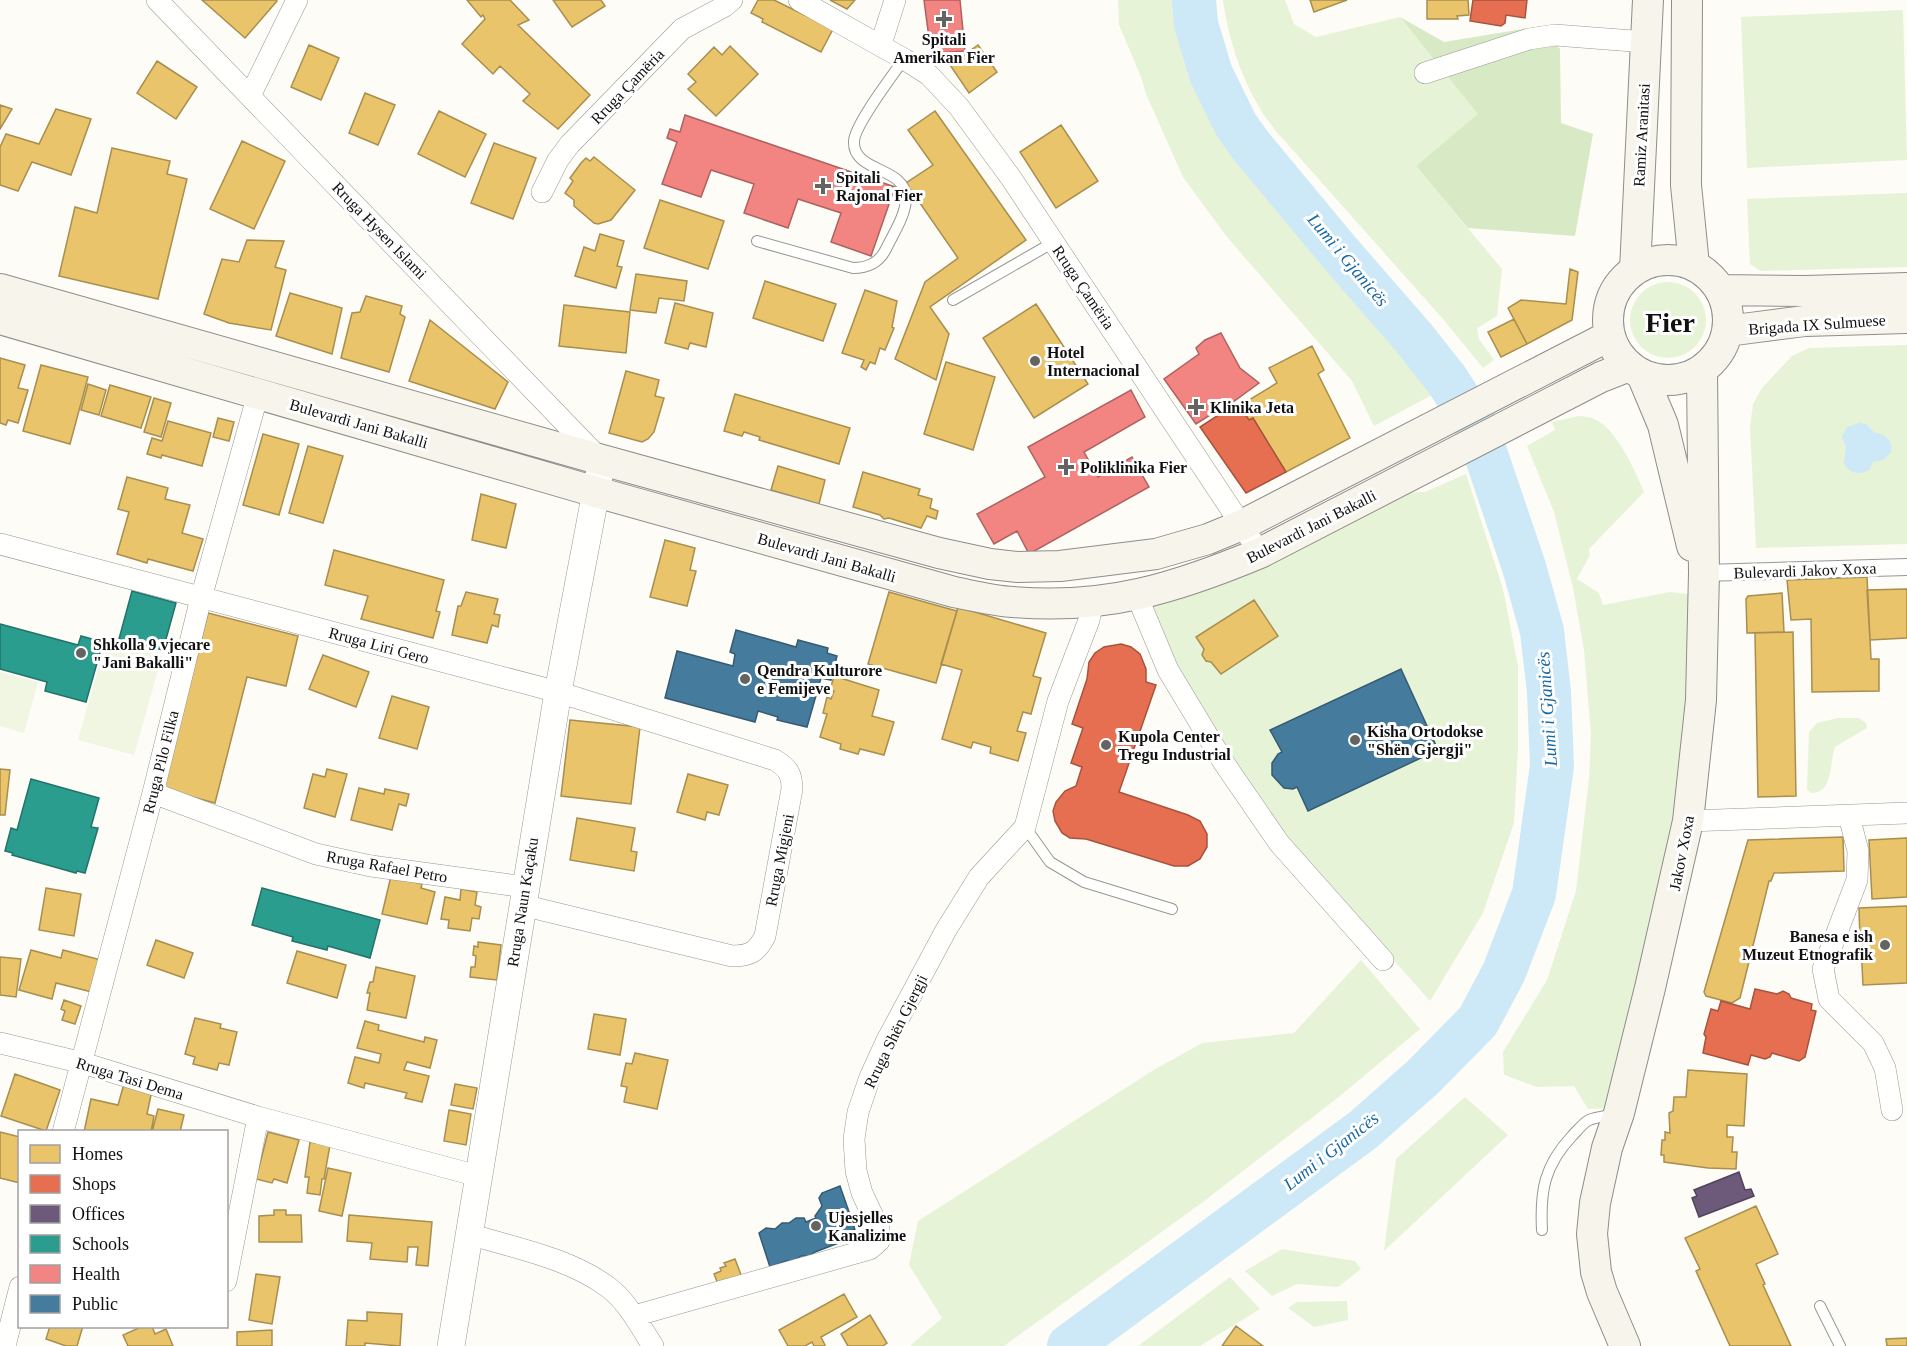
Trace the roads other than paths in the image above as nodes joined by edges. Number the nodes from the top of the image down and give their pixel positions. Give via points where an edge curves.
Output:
1 (157, 0) edge
2 (297, 0) edge
3 (732, 0) edge
4 (799, 0) edge
5 (895, 0) edge
6 (1648, 0) edge
7 (1687, 0) edge
8 (1646, 42) junction
9 (881, 45) junction
10 (904, 59) junction
11 (1425, 73) dead end
12 (250, 96) junction
13 (542, 192) dead end
14 (758, 241) dead end
15 (1054, 242) junction
16 (1694, 265) junction
17 (1635, 270) junction
18 (1907, 288) edge
19 (0, 289) edge
20 (1720, 290) junction
21 (953, 300) dead end
22 (1907, 318) edge
23 (0, 319) edge
24 (1727, 331) junction
25 (1609, 336) junction
26 (1635, 370) junction
27 (1702, 370) junction
28 (258, 394) junction
29 (602, 460) junction
30 (596, 492) junction
31 (1242, 525) junction
32 (0, 544) edge
33 (1260, 554) junction
34 (1907, 567) edge
35 (1703, 580) junction
36 (1137, 596) junction
37 (201, 598) junction
38 (1093, 601) junction
39 (558, 692) junction
40 (153, 793) junction
41 (1907, 813) edge
42 (1849, 816) junction
43 (1688, 821) junction
44 (1025, 827) junction
45 (523, 896) junction
46 (1172, 909) dead end
47 (1383, 960) dead end
48 (0, 1043) edge
49 (82, 1063) junction
50 (1892, 1110) dead end
51 (1619, 1113) junction
52 (258, 1117) junction
53 (63, 1130) edge
54 (478, 1176) junction
55 (1542, 1230) dead end
56 (469, 1234) junction
57 (228, 1271) edge
58 (18, 1293) edge
59 (1820, 1306) dead end
60 (634, 1316) junction
61 (4, 1332) edge
62 (451, 1346) edge
63 (653, 1346) edge
64 (1625, 1346) edge
65 (1840, 1346) edge

1 - 12 street, Rruga Hysen Islami
2 - 12 street
3 - 13 street, Rruga Çamëria via 682,29 570,144
4 - 9 street, Rruga Çamëria
5 - 9 street
6 - 8 main road, Ramiz Aranitasi
7 - 16 main road via 1686,185
8 - 11 street via 1555,35 1529,39
8 - 17 main road, Ramiz Aranitasi
9 - 10 street, Rruga Çamëria
10 - 14 lane via 858,127 854,141 858,155 902,184 906,196 884,254 865,268 853,268
10 - 15 street, Rruga Çamëria via 929,75 959,107
12 - 29 street, Rruga Hysen Islami
15 - 21 lane
15 - 31 street, Rruga Çamëria
16 - 17 main road via 1665,260
16 - 20 main road
17 - 25 main road via 1614,293 1609,308
18 - 20 main road, Brigada IX Sulmuese
19 - 29 main road, Bulevardi Jani Bakalli
20 - 24 main road via 1728,311
22 - 24 main road, Brigada IX Sulmuese via 1804,321
23 - 28 main road, Bulevardi Jani Bakalli
24 - 27 main road via 1714,359
25 - 26 main road via 1618,354
25 - 31 main road, Bulevardi Jani Bakalli
26 - 27 main road via 1657,380 1688,377
26 - 33 main road, Bulevardi Jani Bakalli via 1601,377
26 - 35 main road, Jakov Xoxa via 1663,425
27 - 35 main road, Jakov Xoxa
28 - 30 main road, Bulevardi Jani Bakalli
28 - 37 street, Rruga Pilo Filka
29 - 30 street, Rruga Naun Kaçaku
29 - 31 main road, Bulevardi Jani Bakalli via 939,553 1009,566 1060,566 1156,554
30 - 38 main road, Bulevardi Jani Bakalli via 954,592 1011,602
30 - 39 street, Rruga Naun Kaçaku
31 - 33 street, Rruga Çamëria
32 - 37 street, Rruga Liri Gero
33 - 36 main road, Bulevardi Jani Bakalli
34 - 35 street, Bulevardi Jakov Xoxa
35 - 43 main road, Jakov Xoxa via 1701,700
36 - 38 main road, Bulevardi Jani Bakalli
36 - 47 street via 1168,670 1224,763 1279,843
37 - 39 street, Rruga Liri Gero
37 - 40 street, Rruga Pilo Filka
38 - 44 street, Rruga Shën Gjergji via 1058,701
39 - 45 street, Rruga Naun Kaçaku
39 - 45 street, Rruga Migjeni via 775,760 792,777 792,789 765,936 758,949 746,956 732,956
40 - 45 street, Rruga Rafael Petro via 316,854
40 - 49 street, Rruga Pilo Filka
41 - 42 street
42 - 43 street
42 - 50 street via 1858,851 1857,880 1823,969 1829,999 1873,1043 1885,1068
43 - 51 main road, Jakov Xoxa
44 - 46 lane via 1050,862 1084,882
44 - 60 street, Rruga Shën Gjergji via 979,878 946,930 870,1077 854,1139 856,1171 879,1229 879,1241 870,1249
45 - 54 street, Rruga Naun Kaçaku
48 - 49 street, Rruga Tasi Dema
49 - 52 street, Rruga Tasi Dema
49 - 53 street, Rruga Pilo Filka
51 - 55 lane via 1587,1121 1560,1149 1544,1185
51 - 64 main road, Jakov Xoxa via 1607,1148 1592,1234 1596,1272
52 - 54 street, Rruga Tasi Dema
52 - 57 street
54 - 56 street, Rruga Naun Kaçaku
56 - 60 street via 584,1273 610,1288
56 - 62 street, Rruga Naun Kaçaku
58 - 61 street
59 - 65 lane
60 - 63 street

